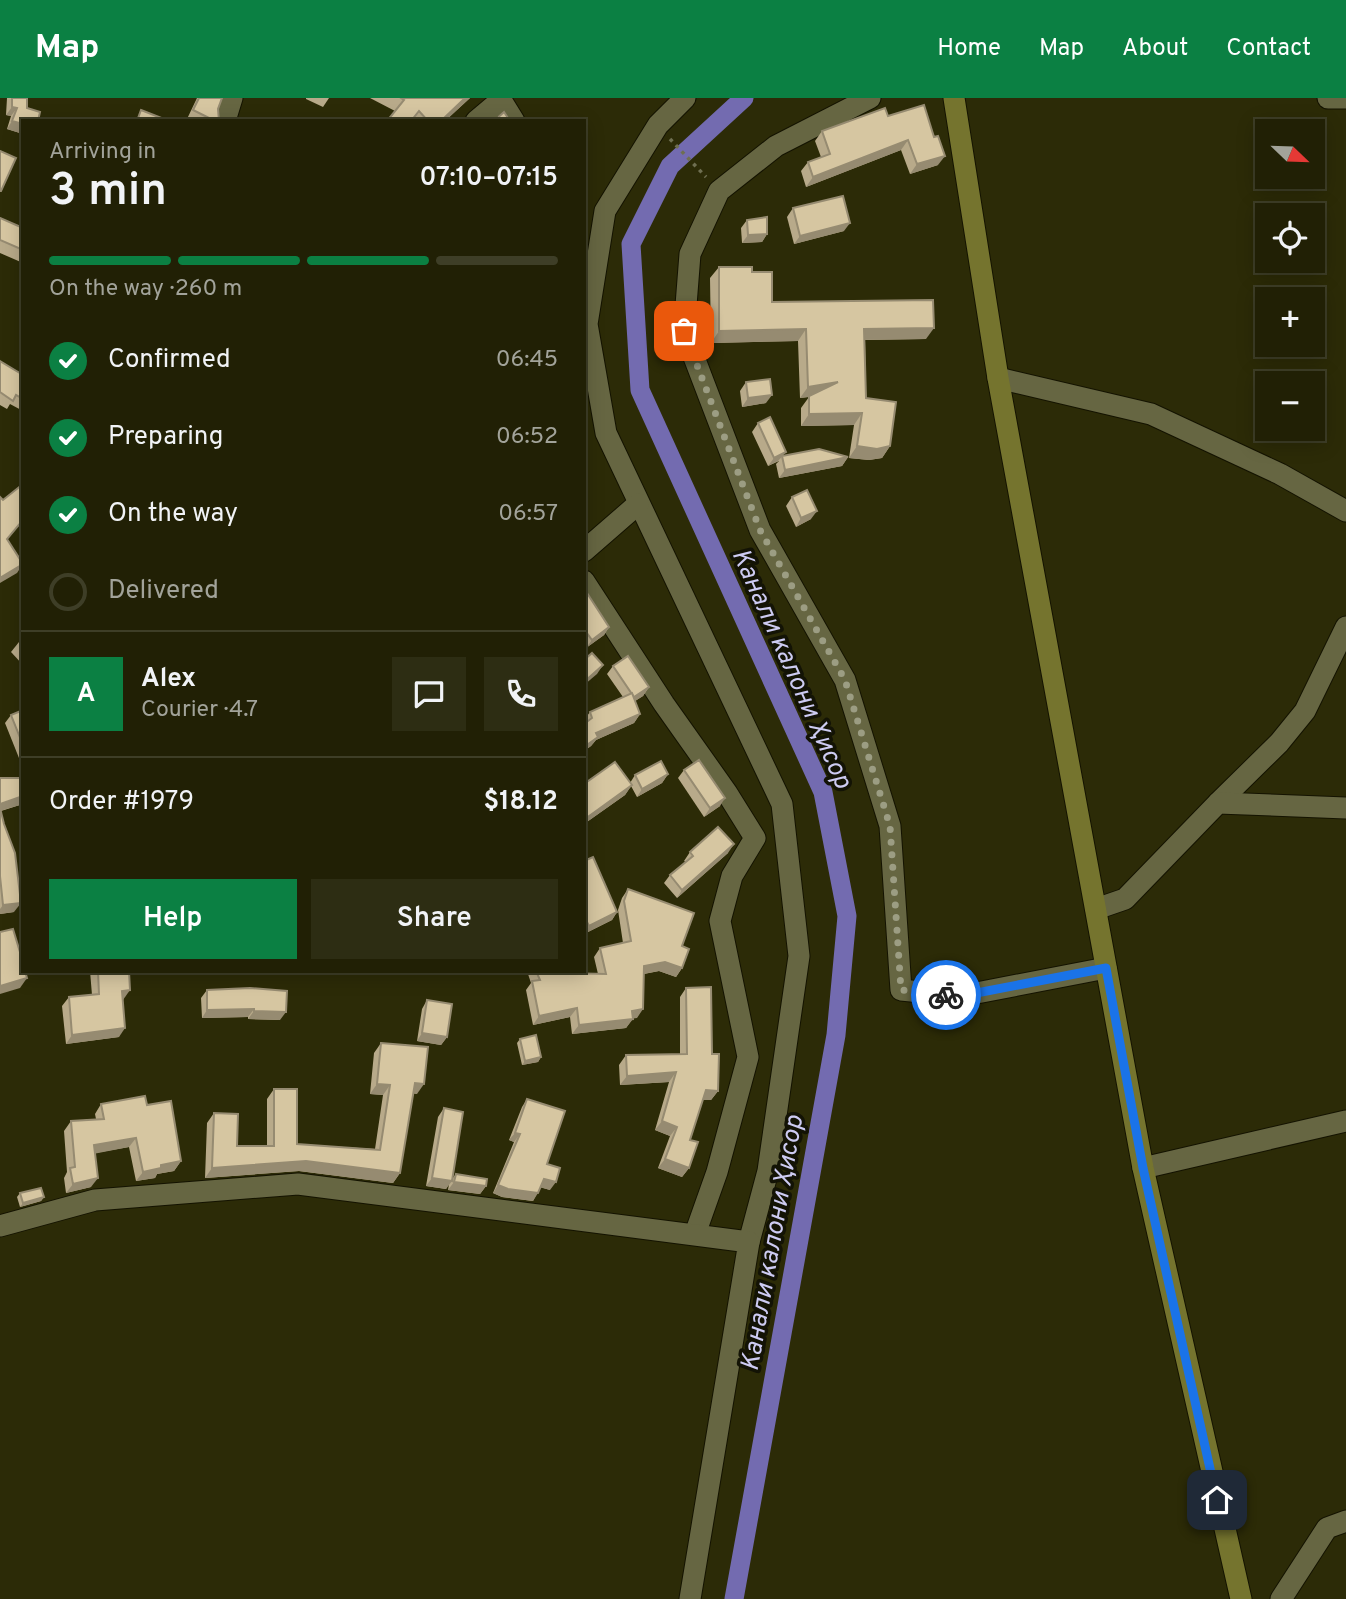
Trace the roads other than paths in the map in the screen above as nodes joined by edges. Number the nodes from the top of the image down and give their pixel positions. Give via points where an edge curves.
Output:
1 (232, 98) edge
2 (685, 98) edge
3 (870, 98) edge
4 (954, 98) edge
5 (1328, 98) edge
6 (1346, 98) edge
7 (503, 99) edge
8 (226, 119) edge
9 (478, 119) edge
10 (513, 119) edge
11 (998, 378) junction
12 (638, 504) junction
13 (1346, 511) edge
14 (586, 549) edge
15 (586, 584) edge
16 (1346, 627) edge
17 (1217, 803) junction
18 (1346, 808) edge
19 (1096, 909) junction
20 (1106, 968) junction
21 (1346, 1121) edge
22 (1143, 1168) junction
23 (0, 1226) edge
24 (695, 1234) junction
25 (750, 1242) junction
26 (1346, 1521) edge
27 (690, 1599) edge
28 (1241, 1599) edge
29 (1281, 1599) edge

1 - 8 street
2 - 12 street via 658,125 606,211 587,324 606,433
3 - 20 street via 776,146 719,191 690,254 684,331 760,530 845,680 890,826 901,990 961,996
4 - 11 main road
5 - 6 street
7 - 9 street
7 - 10 street
11 - 13 street via 1151,414 1280,474
11 - 19 main road
12 - 14 street
12 - 25 street via 782,804 799,956 768,1171
15 - 24 street via 755,838 732,876 720,921 748,1057
16 - 17 street via 1305,710 1279,743
17 - 18 street
17 - 19 street via 1125,899
19 - 20 main road
20 - 22 main road
21 - 22 street
22 - 28 main road
23 - 24 street via 95,1199 298,1184
24 - 25 street
25 - 27 street
26 - 29 street via 1327,1528

